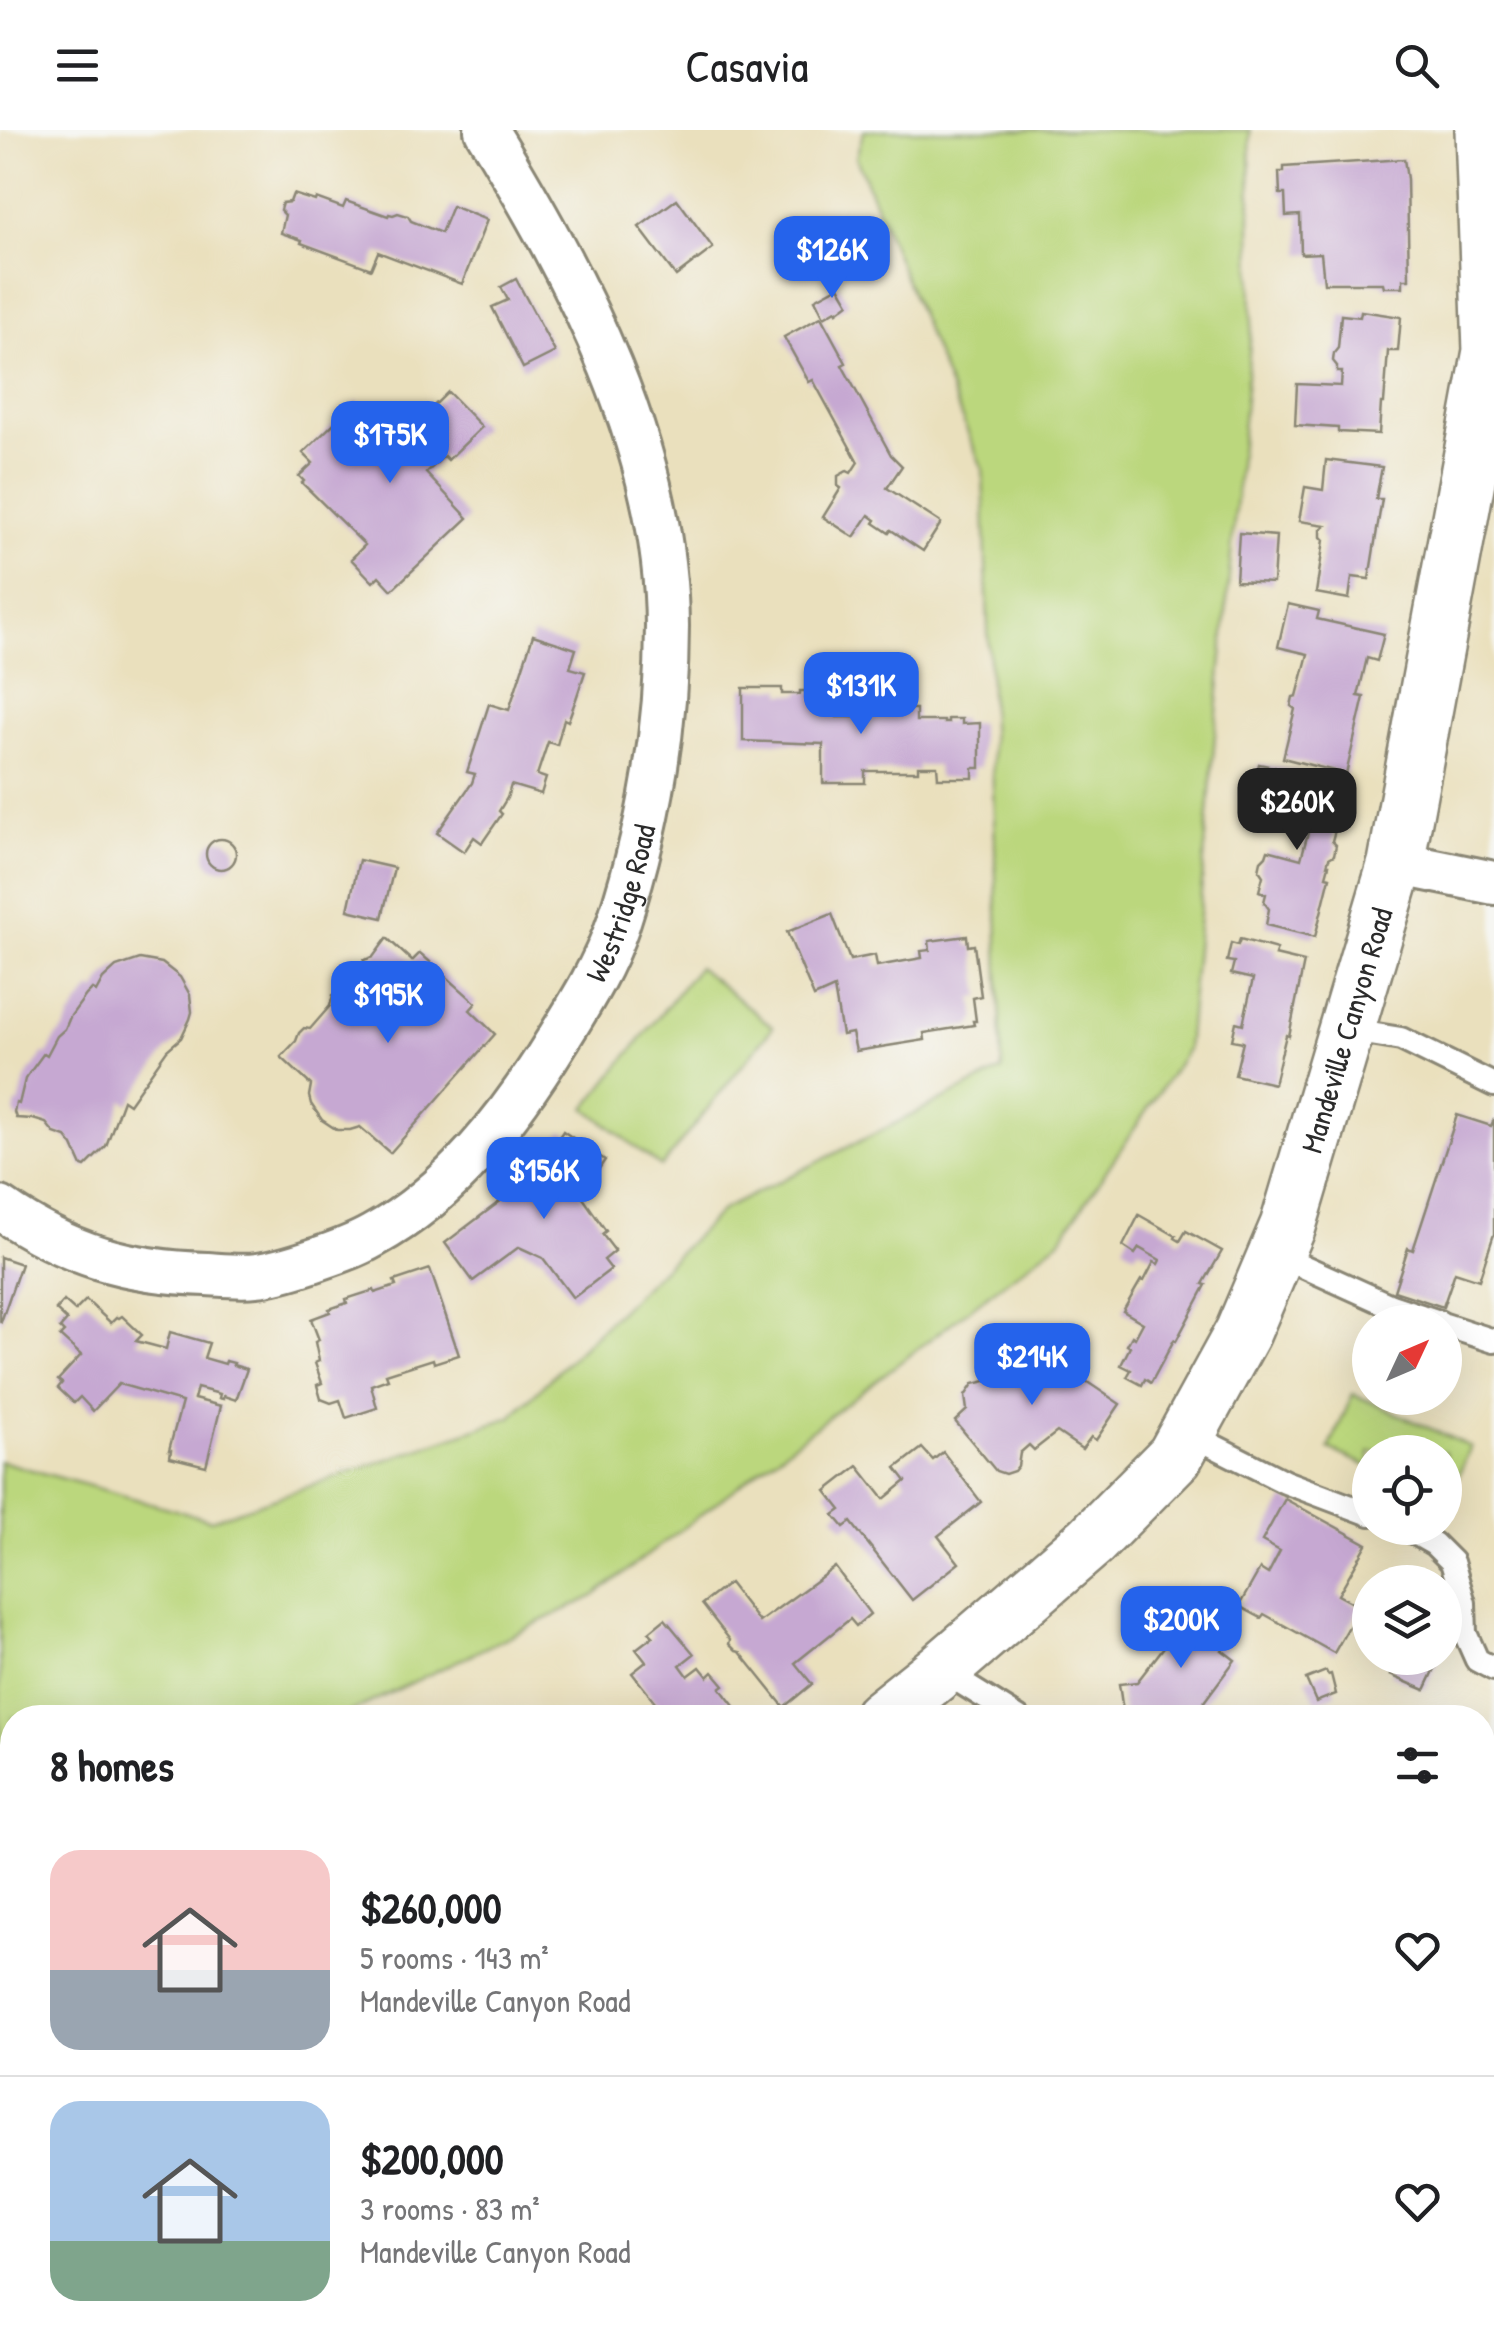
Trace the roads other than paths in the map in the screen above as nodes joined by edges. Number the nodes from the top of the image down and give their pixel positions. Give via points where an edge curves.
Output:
1 (486, 130) edge
2 (1483, 130) edge
3 (1492, 351) edge
4 (1396, 863) junction
5 (1494, 883) edge
6 (1346, 1030) junction
7 (1494, 1084) edge
8 (0, 1208) edge
9 (1276, 1254) junction
10 (1389, 1305) edge
11 (1462, 1331) edge
12 (1494, 1342) edge
13 (1188, 1432) junction
14 (1352, 1507) edge
15 (1435, 1545) edge
16 (1494, 1669) edge
17 (941, 1670) junction
18 (897, 1705) edge
19 (997, 1705) edge

1 - 8 street, Westridge Road via 603,349 638,443 658,530 667,624 661,737 643,834 596,974 538,1071 464,1165 374,1236 337,1252 255,1276 174,1274 68,1248
2 - 3 street, Mandeville Canyon Road
3 - 4 street, Mandeville Canyon Road
4 - 5 street
4 - 6 street, Mandeville Canyon Road
6 - 7 lane via 1402,1039
6 - 9 street, Mandeville Canyon Road
9 - 10 lane
9 - 13 street, Mandeville Canyon Road via 1244,1332
11 - 12 lane
13 - 14 lane via 1285,1482
13 - 17 street, Mandeville Canyon Road via 1175,1456 1091,1542
15 - 16 lane via 1452,1562 1476,1660
17 - 18 street, Mandeville Canyon Road
17 - 19 lane

